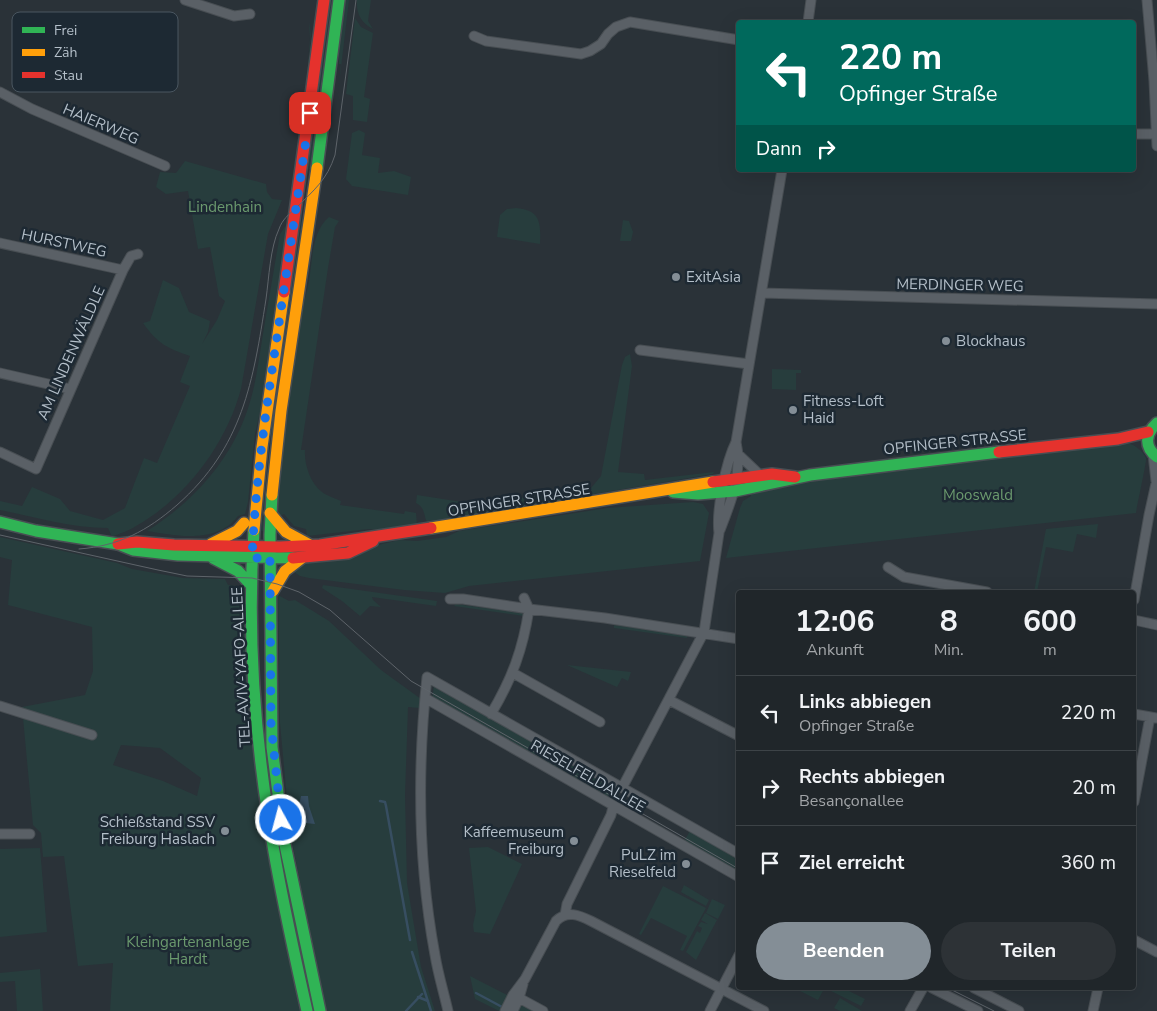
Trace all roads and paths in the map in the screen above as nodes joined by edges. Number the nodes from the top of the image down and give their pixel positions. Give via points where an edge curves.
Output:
1 (185, 0) edge
2 (324, 0) edge
3 (339, 0) edge
4 (812, 0) edge
5 (1147, 0) edge
6 (250, 14) dead end
7 (808, 20) edge
8 (474, 36) dead end
9 (736, 40) edge
10 (0, 92) edge
11 (1136, 134) edge
12 (1157, 134) edge
13 (1157, 146) edge
14 (166, 166) dead end
15 (782, 172) edge
16 (0, 243) edge
17 (138, 254) dead end
18 (123, 270) junction
19 (762, 293) junction
20 (1157, 304) edge
21 (640, 350) dead end
22 (749, 364) junction
23 (0, 374) edge
24 (70, 389) junction
25 (1157, 423) edge
26 (1148, 432) junction
27 (1118, 439) junction
28 (736, 442) junction
29 (0, 452) edge
30 (1152, 452) edge
31 (740, 456) junction
32 (756, 472) junction
33 (796, 477) junction
34 (731, 479) junction
35 (1157, 480) edge
36 (662, 491) junction
37 (728, 492) junction
38 (255, 506) junction
39 (270, 513) junction
40 (0, 522) edge
41 (380, 537) junction
42 (310, 545) junction
43 (208, 551) junction
44 (253, 552) junction
45 (270, 553) junction
46 (302, 558) junction
47 (888, 567) dead end
48 (251, 585) junction
49 (976, 590) edge
50 (1136, 590) edge
51 (524, 598) dead end
52 (450, 599) dead end
53 (529, 609) junction
54 (270, 611) junction
55 (1136, 620) edge
56 (1157, 625) edge
57 (704, 632) junction
58 (736, 638) edge
59 (513, 673) junction
60 (425, 698) junction
61 (669, 700) junction
62 (0, 706) edge
63 (491, 714) junction
64 (1136, 714) edge
65 (1153, 718) edge
66 (600, 722) dead end
67 (736, 734) edge
68 (92, 735) dead end
69 (622, 788) junction
70 (1136, 793) edge
71 (613, 807) junction
72 (0, 834) edge
73 (30, 834) dead end
74 (736, 852) edge
75 (736, 876) edge
76 (565, 915) junction
77 (1136, 941) edge
78 (1157, 952) edge
79 (736, 961) edge
80 (721, 989) junction
81 (922, 990) edge
82 (936, 990) edge
83 (978, 990) edge
84 (1098, 990) edge
85 (514, 1004) edge
86 (307, 1011) edge
87 (320, 1011) edge
88 (448, 1011) edge
89 (505, 1011) edge
90 (543, 1011) edge
91 (710, 1011) edge
92 (764, 1011) edge
93 (910, 1011) edge
94 (978, 1011) edge
95 (1019, 1011) edge
96 (1093, 1011) edge

1 - 6 street via 234,16
2 - 38 main road, TEL-AVIV-YAFO-ALLEE
3 - 39 main road, TEL-AVIV-YAFO-ALLEE via 281,410
4 - 7 street
5 - 12 street
8 - 9 street via 486,41 581,54 601,44 616,27 630,22
10 - 14 street, HAIERWEG
11 - 12 street
12 - 13 street
15 - 19 street
16 - 18 street, HURSTWEG
17 - 18 street, AM LINDENWÄLDLE via 131,256
18 - 24 street, AM LINDENWÄLDLE
19 - 20 street, MERDINGER WEG
19 - 22 street
21 - 22 street
22 - 28 street
23 - 24 street
24 - 29 street, AM LINDENWÄLDLE via 36,468
25 - 26 main road
26 - 27 main road, OPFINGER STRASSE
26 - 30 main road via 1146,439
27 - 30 main road, OPFINGER STRASSE via 1140,442
27 - 33 main road, OPFINGER STRASSE
28 - 31 street
28 - 34 street via 730,454
30 - 35 street
31 - 32 street
31 - 34 street
32 - 33 main road, OPFINGER STRASSE
32 - 34 main road, OPFINGER STRASSE
33 - 37 main road, OPFINGER STRASSE
34 - 36 main road, OPFINGER STRASSE
34 - 37 street
35 - 50 street
36 - 37 main road, OPFINGER STRASSE via 693,494
36 - 41 main road, OPFINGER STRASSE
37 - 57 street via 718,533
38 - 43 main road via 237,531
38 - 44 main road, TEL-AVIV-YAFO-ALLEE
39 - 42 main road via 286,532
39 - 45 main road, TEL-AVIV-YAFO-ALLEE
40 - 43 main road, OPFINGER STRASSE via 118,544 133,550 155,553
41 - 42 main road, OPFINGER STRASSE
41 - 46 main road, OPFINGER STRASSE via 348,553
42 - 45 main road, OPFINGER STRASSE
43 - 44 main road, OPFINGER STRASSE
43 - 48 main road via 238,571
44 - 45 main road, OPFINGER STRASSE
44 - 48 main road, TEL-AVIV-YAFO-ALLEE
45 - 46 main road, OPFINGER STRASSE
45 - 54 main road, TEL-AVIV-YAFO-ALLEE
46 - 54 main road via 285,571 273,591
47 - 49 street via 904,577
48 - 86 main road, TEL-AVIV-YAFO-ALLEE via 254,697 261,761 272,842
51 - 53 street
52 - 53 street
53 - 57 street
53 - 59 street
54 - 87 main road, TEL-AVIV-YAFO-ALLEE via 271,723 281,820
55 - 56 street
57 - 58 street
57 - 61 street
59 - 63 street
59 - 66 street
60 - 63 street, RIESELFELDALLEE via 427,677
60 - 71 street, RIESELFELDALLEE
60 - 88 street via 420,792 421,849 435,956
61 - 67 street
61 - 69 street
62 - 68 street
63 - 69 street, RIESELFELDALLEE
64 - 65 street
65 - 70 street
69 - 74 street, RIESELFELDALLEE
71 - 75 street, RIESELFELDALLEE
71 - 76 street via 566,904
72 - 73 street
76 - 80 street via 578,915
76 - 85 street via 552,927
77 - 78 street
79 - 80 street
80 - 91 street
80 - 92 street
81 - 93 street
82 - 94 street
83 - 95 street
84 - 96 street
85 - 89 street
85 - 90 street

